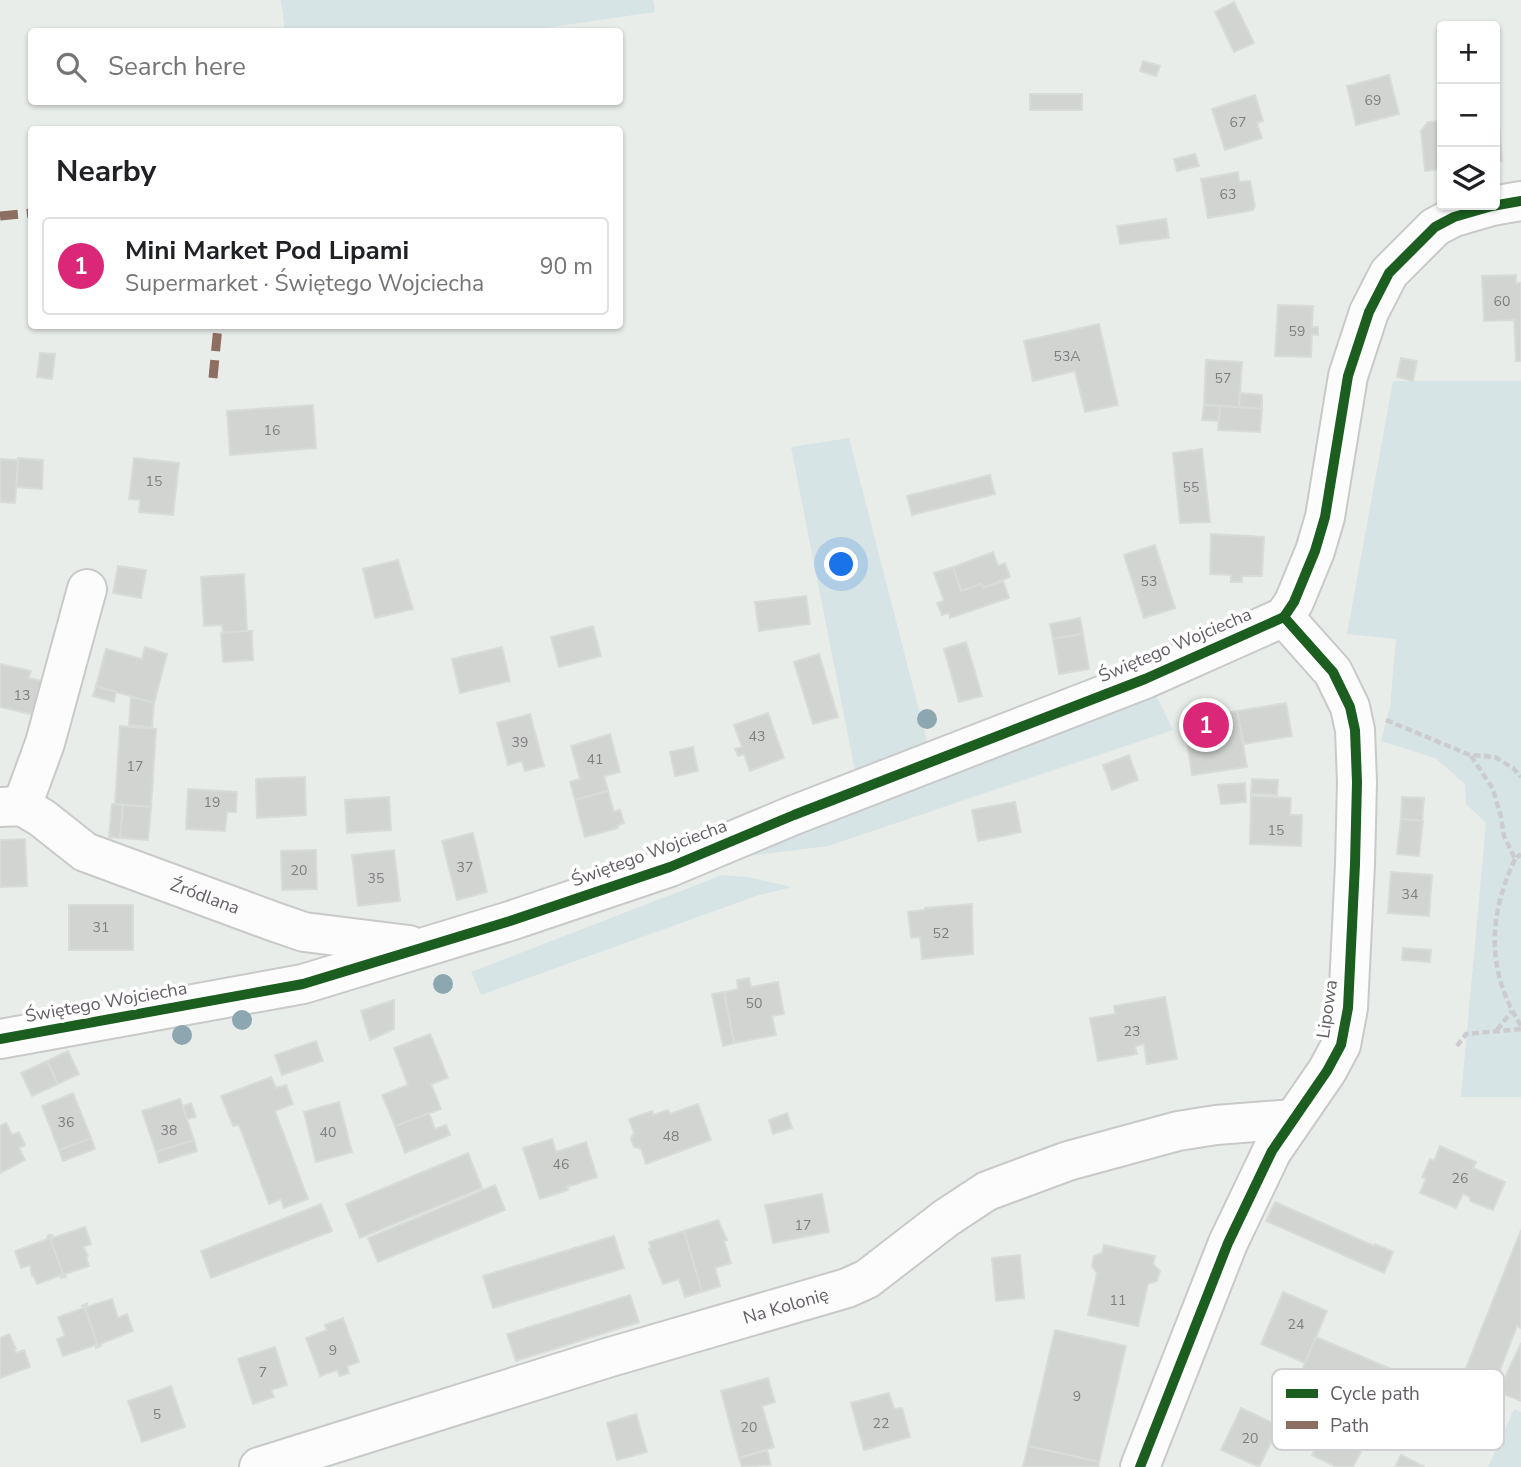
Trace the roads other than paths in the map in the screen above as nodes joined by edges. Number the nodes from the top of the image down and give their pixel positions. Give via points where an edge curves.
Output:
1 (1521, 201) edge
2 (87, 589) dead end
3 (1284, 617) junction
4 (11, 807) edge
5 (425, 947) junction
6 (0, 1039) edge
7 (1293, 1119) junction
8 (259, 1467) edge
9 (1140, 1467) edge

1 - 3 street via 1454,217 1435,227 1389,273 1369,312 1348,376 1325,517 1315,551
2 - 4 street via 45,743
3 - 5 street, Świętego Wojciecha via 1145,679 670,867
3 - 7 street, Lipowa via 1333,672 1350,707 1357,782 1344,1032 1327,1072
4 - 5 street, Źródlana via 42,818 85,852 253,915 304,932
5 - 6 street, Świętego Wojciecha via 303,984
7 - 8 street, Na Kolonię via 1178,1131 1068,1161 987,1191 867,1279 847,1288
7 - 9 street, Lipowa via 1272,1151 1228,1243

